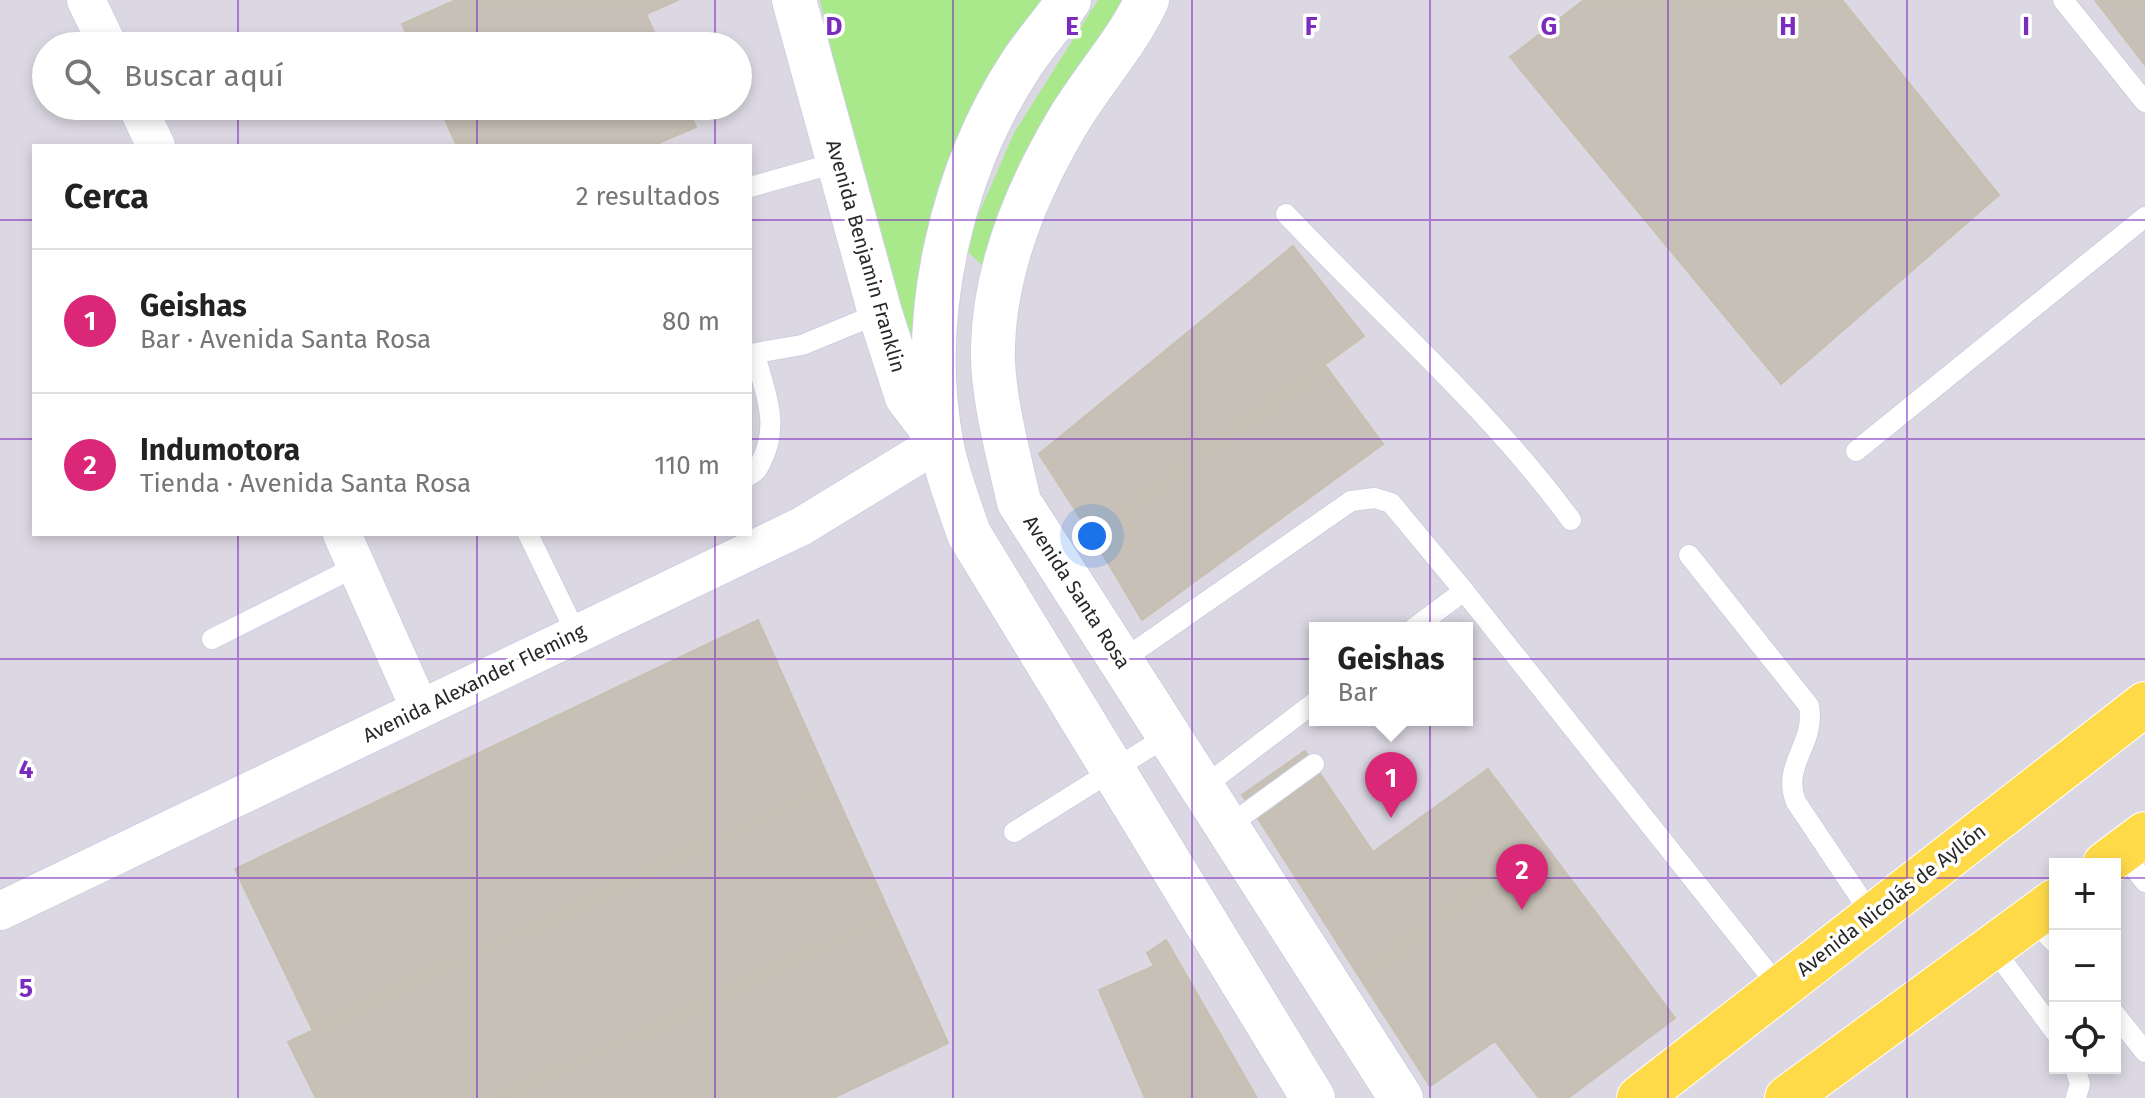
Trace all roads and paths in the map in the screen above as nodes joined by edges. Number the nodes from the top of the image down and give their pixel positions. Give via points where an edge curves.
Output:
1 (86, 0) edge
2 (794, 0) edge
3 (1069, 0) edge
4 (1147, 0) edge
5 (2063, 0) edge
6 (101, 32) edge
7 (2145, 102) edge
8 (144, 120) edge
9 (155, 144) edge
10 (839, 162) junction
11 (752, 186) edge
12 (1286, 214) dead end
13 (2145, 217) edge
14 (880, 313) junction
15 (752, 355) edge
16 (1004, 432) junction
17 (941, 441) junction
18 (1856, 451) dead end
19 (752, 474) edge
20 (1571, 520) dead end
21 (529, 536) edge
22 (349, 550) edge
23 (1689, 555) dead end
24 (1464, 591) junction
25 (1422, 622) edge
26 (576, 633) junction
27 (212, 639) dead end
28 (1121, 661) junction
29 (2145, 704) edge
30 (1309, 707) edge
31 (420, 709) junction
32 (1169, 735) junction
33 (1314, 764) dead end
34 (1111, 769) junction
35 (1202, 788) junction
36 (1227, 827) junction
37 (1014, 832) dead end
38 (0, 911) edge
39 (1871, 914) junction
40 (2047, 920) edge
41 (1993, 948) junction
42 (1779, 987) junction
43 (2121, 1022) edge
44 (2049, 1024) edge
45 (2145, 1052) edge
46 (2077, 1074) edge
47 (1313, 1098) edge
48 (1401, 1098) edge
49 (1639, 1098) edge
50 (1787, 1098) edge
51 (2076, 1098) edge

1 - 6 street
2 - 10 main road, Avenida Benjamin Franklin
3 - 17 main road via 993,114 947,231 932,340
4 - 16 main road, Avenida Santa Rosa via 1068,121 1036,181 1001,278 993,348
5 - 7 lane
8 - 9 street
10 - 11 lane
10 - 14 main road, Avenida Benjamin Franklin
12 - 20 lane via 1544,482
13 - 18 lane
14 - 15 lane via 802,345
14 - 17 main road, Avenida Benjamin Franklin via 907,397
15 - 19 lane via 772,419 770,443
16 - 17 main road
16 - 28 main road, Avenida Santa Rosa via 1019,502
17 - 26 street, Avenida Alexander Fleming via 802,526
17 - 34 main road via 969,534
21 - 26 lane
22 - 27 lane
22 - 31 street
23 - 39 lane via 1809,706 1808,737 1790,775 1791,789
24 - 25 lane
24 - 28 lane via 1391,503 1375,498 1351,501
24 - 42 lane
26 - 31 street, Avenida Alexander Fleming
28 - 32 main road, Avenida Santa Rosa
29 - 39 main road, Avenida Nicolás de Ayllón
30 - 35 lane
31 - 38 street, Avenida Alexander Fleming
32 - 34 lane
32 - 35 main road, Avenida Santa Rosa
33 - 36 lane
34 - 37 lane
34 - 47 main road
35 - 36 main road, Avenida Santa Rosa
36 - 48 main road, Avenida Santa Rosa
39 - 42 main road, Avenida Nicolás de Ayllón
40 - 41 main road
41 - 44 lane
41 - 50 main road
42 - 49 main road, Avenida Nicolás de Ayllón
43 - 45 lane
46 - 51 lane

